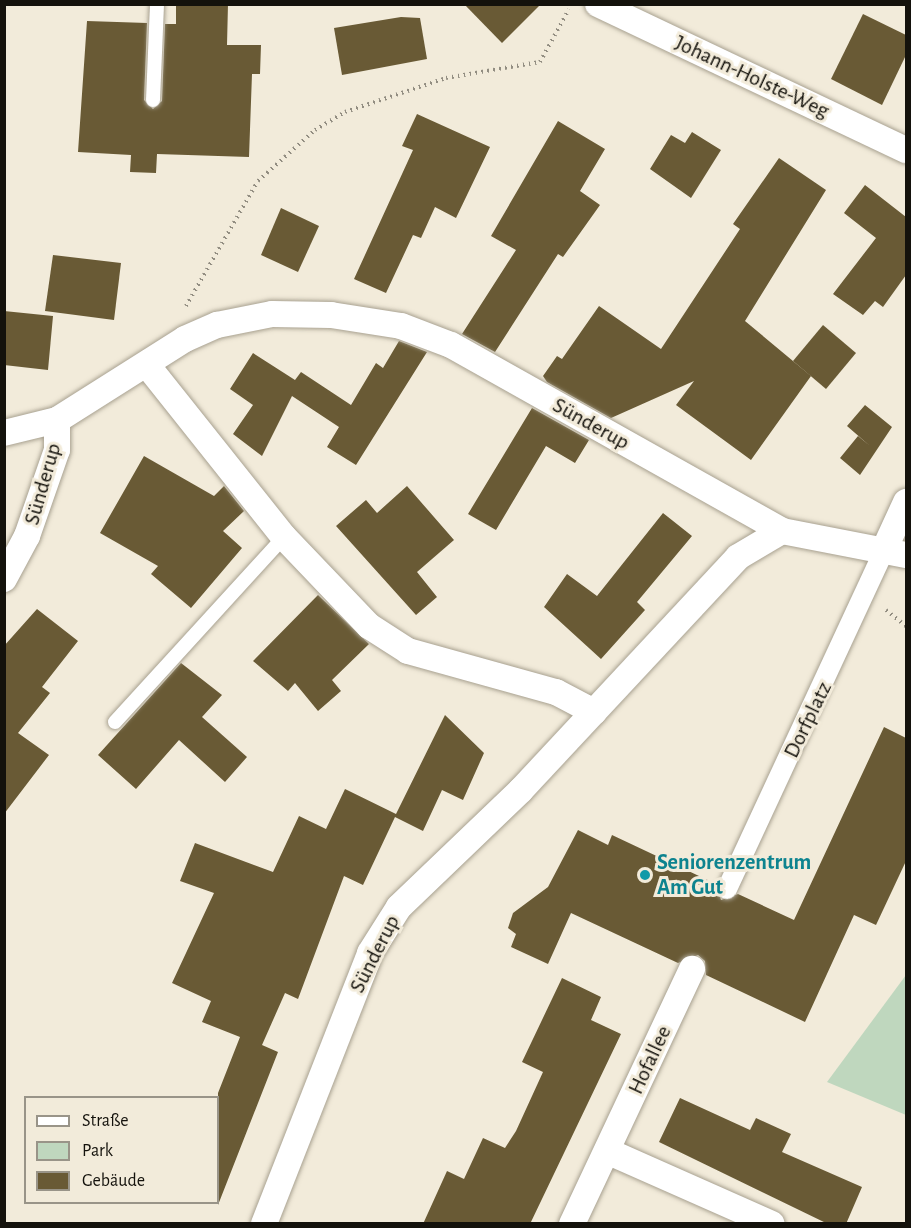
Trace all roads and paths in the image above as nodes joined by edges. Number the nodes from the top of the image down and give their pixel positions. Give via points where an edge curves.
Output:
1 (157, 4) edge
2 (571, 4) edge
3 (598, 4) edge
4 (153, 100) dead end
5 (906, 150) edge
6 (185, 339) junction
7 (147, 364) junction
8 (57, 420) junction
9 (4, 433) edge
10 (906, 502) edge
11 (782, 531) junction
12 (284, 537) junction
13 (895, 552) edge
14 (4, 579) edge
15 (594, 712) junction
16 (115, 722) dead end
17 (727, 889) dead end
18 (692, 969) dead end
19 (607, 1151) junction
20 (264, 1224) edge
21 (572, 1224) edge
22 (772, 1224) edge

1 - 4 lane
2 - 6 path via 540,62 446,78 345,112 315,129 258,181 184,310
3 - 5 street, Johann-Holste-Weg
6 - 7 street, Sünderup
6 - 11 street, Sünderup via 217,325 272,314 331,315 401,326 451,345
7 - 8 street, Sünderup
7 - 12 street
8 - 9 street, Sünderup
8 - 14 street, Sünderup via 57,450 27,536
10 - 13 street
11 - 13 street
11 - 15 street, Sünderup via 738,557
12 - 15 street via 369,626 408,651 556,692
12 - 16 lane
13 - 17 street, Dorfplatz via 866,598
15 - 20 street, Sünderup via 399,907 370,954
18 - 19 street, Hofallee
19 - 21 street, Hofallee
19 - 22 street

